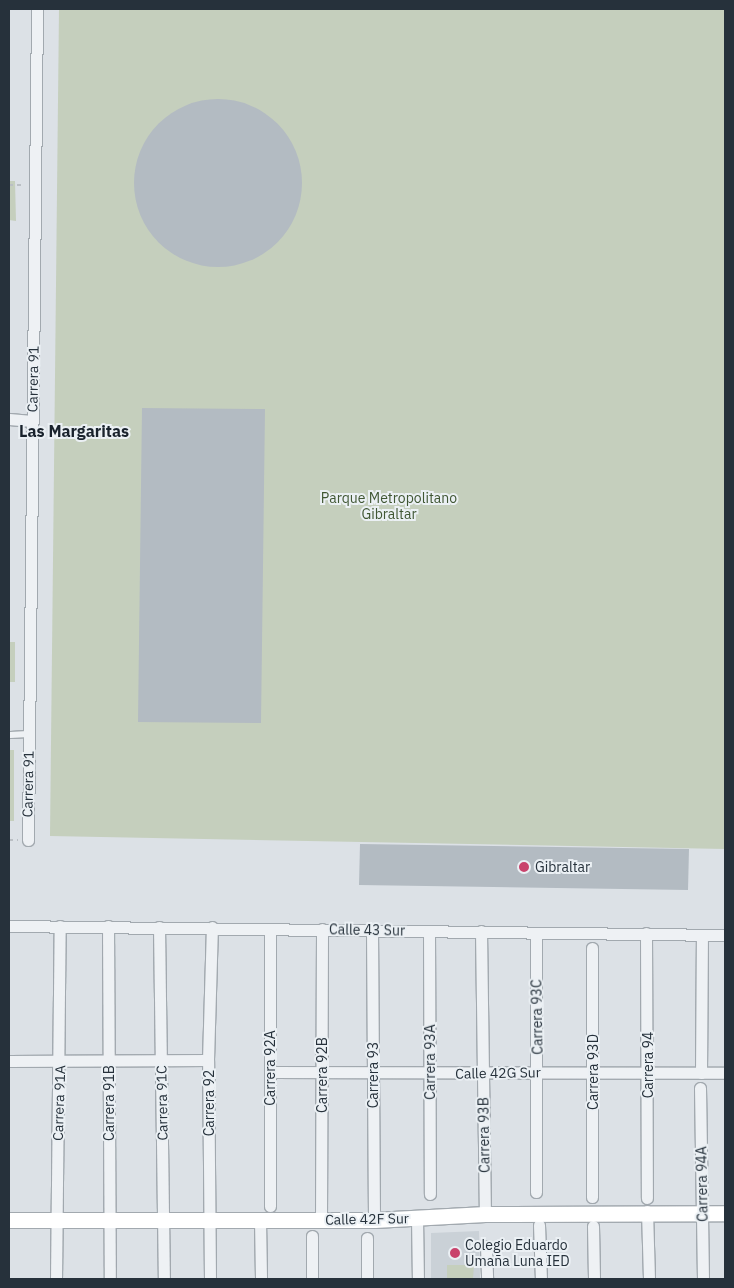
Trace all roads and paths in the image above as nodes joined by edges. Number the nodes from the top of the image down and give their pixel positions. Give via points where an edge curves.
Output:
1 (37, 9) edge
2 (9, 184) edge
3 (35, 185) junction
4 (9, 420) edge
5 (32, 421) junction
6 (29, 734) junction
7 (9, 735) edge
8 (28, 840) dead end
9 (9, 926) edge
10 (60, 926) junction
11 (108, 926) junction
12 (160, 927) junction
13 (212, 928) junction
14 (270, 929) junction
15 (322, 929) junction
16 (372, 930) junction
17 (429, 931) junction
18 (481, 931) junction
19 (536, 932) junction
20 (646, 933) junction
21 (702, 935) junction
22 (725, 935) edge
23 (592, 948) dead end
24 (161, 1060) junction
25 (208, 1060) junction
26 (9, 1061) edge
27 (60, 1062) junction
28 (109, 1062) junction
29 (270, 1072) junction
30 (594, 1072) junction
31 (322, 1073) junction
32 (373, 1073) junction
33 (538, 1073) junction
34 (648, 1073) junction
35 (701, 1073) junction
36 (725, 1073) edge
37 (430, 1074) junction
38 (483, 1074) junction
39 (700, 1088) dead end
40 (536, 1192) dead end
41 (430, 1194) dead end
42 (592, 1197) dead end
43 (647, 1204) junction
44 (270, 1206) dead end
45 (703, 1212) junction
46 (725, 1213) edge
47 (485, 1214) junction
48 (416, 1218) junction
49 (9, 1220) edge
50 (54, 1220) junction
51 (110, 1220) junction
52 (163, 1220) junction
53 (209, 1220) junction
54 (260, 1220) junction
55 (320, 1220) junction
56 (374, 1220) junction
57 (539, 1225) dead end
58 (593, 1226) dead end
59 (312, 1236) dead end
60 (367, 1238) dead end
61 (486, 1246) dead end
62 (56, 1279) edge
63 (110, 1279) edge
64 (164, 1279) edge
65 (210, 1279) edge
66 (261, 1279) edge
67 (312, 1279) edge
68 (367, 1279) edge
69 (418, 1279) edge
70 (487, 1279) edge
71 (541, 1279) edge
72 (594, 1279) edge
73 (649, 1279) edge
74 (703, 1279) edge

1 - 3 street, Carrera 91
2 - 3 path
3 - 5 street, Carrera 91
4 - 5 street
5 - 6 street, Carrera 91
6 - 7 lane
6 - 8 street, Carrera 91
9 - 10 street, Calle 43 Sur
10 - 11 street, Calle 43 Sur
10 - 27 street, Carrera 91A
11 - 12 street, Calle 43 Sur
11 - 28 street, Carrera 91B
12 - 13 street, Calle 43 Sur
12 - 24 street, Carrera 91C
13 - 14 street, Calle 43 Sur
13 - 25 street, Carrera 92
14 - 15 street, Calle 43 Sur
14 - 29 street, Carrera 92A
15 - 16 street, Calle 43 Sur
15 - 31 street, Carrera 92B
16 - 17 street, Calle 43 Sur
16 - 32 street, Carrera 93
17 - 18 street, Calle 43 Sur
17 - 37 street, Carrera 93A
18 - 19 street, Calle 43 Sur
18 - 38 street, Carrera 93B
19 - 20 street, Calle 43 Sur
19 - 33 street, Carrera 93C
20 - 21 street, Calle 43 Sur
20 - 34 street, Carrera 94
21 - 22 street, Calle 43 Sur
21 - 35 street
23 - 30 street, Carrera 93D
24 - 25 street
24 - 28 street
24 - 52 street, Carrera 91C
25 - 53 street, Carrera 92
26 - 27 street
27 - 28 street
27 - 50 street, Carrera 91A
28 - 51 street, Carrera 91B
29 - 31 street, Calle 42G Sur
29 - 44 street, Carrera 92A
30 - 33 street, Calle 42G Sur
30 - 34 street, Calle 42G Sur
30 - 42 street, Carrera 93D
31 - 32 street, Calle 42G Sur
31 - 55 street, Carrera 92B
32 - 37 street, Calle 42G Sur
32 - 56 street, Carrera 93
33 - 38 street, Calle 42G Sur
33 - 40 street, Carrera 93C
34 - 35 street, Calle 42G Sur
34 - 43 street, Carrera 94
35 - 36 street, Calle 42G Sur
37 - 38 street, Calle 42G Sur
37 - 41 street, Carrera 93A
38 - 47 street, Carrera 93B
39 - 45 street, Carrera 94A
43 - 45 street, Calle 42F Sur
43 - 47 street, Calle 42F Sur
43 - 73 street, Carrera 94
45 - 46 street, Calle 42F Sur
45 - 74 street, Carrera 94A
47 - 48 street, Calle 42F Sur
48 - 56 street, Calle 42F Sur
48 - 69 street
49 - 50 street, Calle 42F Sur
50 - 51 street, Calle 42F Sur
50 - 62 street, Carrera 91A
51 - 52 street, Calle 42F Sur
51 - 63 street, Carrera 91B
52 - 53 street, Calle 42F Sur
52 - 64 street, Carrera 91C
53 - 54 street, Calle 42F Sur
53 - 65 street, Carrera 92
54 - 55 street, Calle 42F Sur
54 - 66 street
55 - 56 street, Calle 42F Sur
57 - 71 street
58 - 72 street
59 - 67 street
60 - 68 street
61 - 70 street

